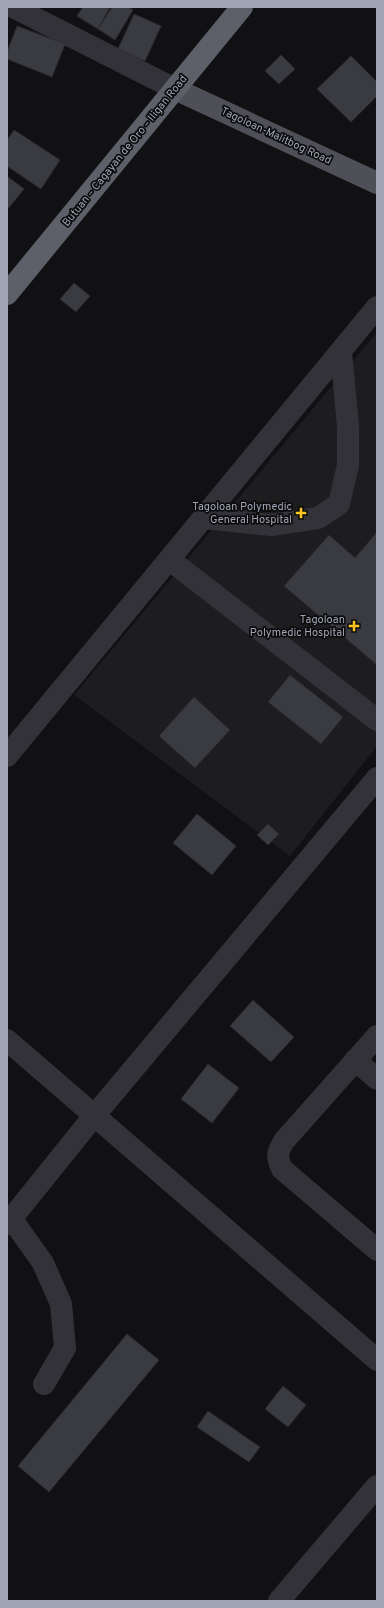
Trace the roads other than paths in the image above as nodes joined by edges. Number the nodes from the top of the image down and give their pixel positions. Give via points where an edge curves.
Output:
1 (13, 7) edge
2 (242, 7) edge
3 (176, 89) junction
4 (377, 183) edge
5 (7, 294) edge
6 (377, 307) edge
7 (341, 352) junction
8 (204, 518) junction
9 (170, 560) junction
10 (377, 720) edge
11 (7, 756) edge
12 (373, 793) edge
13 (377, 1036) edge
14 (7, 1040) edge
15 (354, 1060) junction
16 (377, 1079) edge
17 (94, 1116) junction
18 (9, 1221) edge
19 (377, 1250) edge
20 (377, 1360) edge
21 (44, 1384) dead end
22 (377, 1486) edge
23 (279, 1601) edge

1 - 3 street
2 - 3 highway, Butuan – Cagayan de Oro – Iligan Road
3 - 4 main road, Tagoloan-Malitbog Road
3 - 5 highway, Butuan – Cagayan de Oro – Iligan Road
6 - 7 street
7 - 8 street
7 - 8 street via 348,426 348,465 339,504 318,518 271,525
8 - 9 street
9 - 10 street
9 - 11 street
12 - 17 street
13 - 15 street
14 - 17 street
15 - 16 street
15 - 19 street via 284,1141 278,1151 278,1160 282,1169
17 - 18 street
17 - 20 street
18 - 21 street via 43,1263 61,1304 65,1348
22 - 23 street

